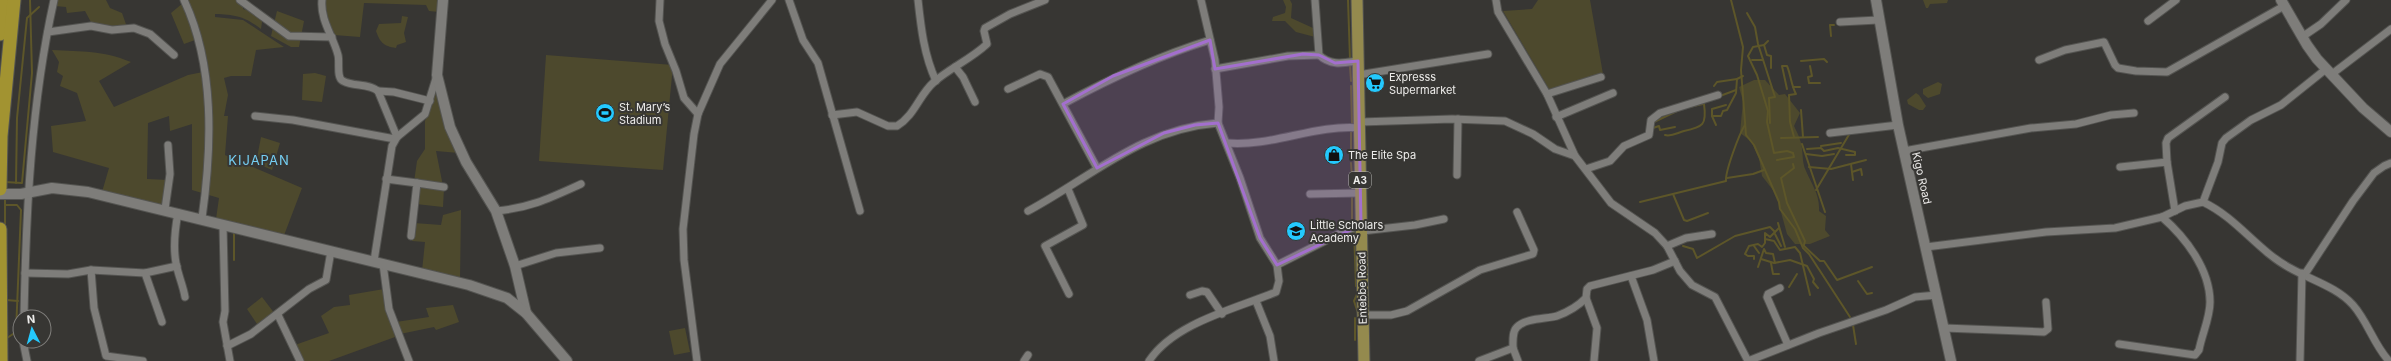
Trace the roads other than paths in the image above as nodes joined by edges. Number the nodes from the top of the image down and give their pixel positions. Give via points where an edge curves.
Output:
1 (4, 0) edge
2 (14, 0) edge
3 (54, 0) edge
4 (184, 0) edge
5 (240, 0) edge
6 (322, 0) edge
7 (443, 0) edge
8 (660, 0) edge
9 (772, 0) edge
10 (789, 0) edge
11 (918, 0) edge
12 (1044, 0) edge
13 (1201, 0) edge
14 (1314, 0) edge
15 (1357, 0) edge
16 (1496, 0) edge
17 (1876, 0) edge
18 (2176, 0) edge
19 (2346, 0) edge
20 (2282, 3) edge
21 (1878, 20) junction
22 (2148, 20) dead end
23 (1840, 22) dead end
24 (2391, 29) edge
25 (48, 32) junction
26 (0, 34) edge
27 (332, 36) junction
28 (2302, 37) junction
29 (1210, 40) junction
30 (1488, 54) dead end
31 (174, 55) dead end
32 (1319, 55) junction
33 (2039, 60) dead end
34 (1358, 61) junction
35 (954, 67) junction
36 (1215, 69) junction
37 (2329, 71) junction
38 (1358, 74) junction
39 (437, 75) junction
40 (1601, 77) dead end
41 (936, 81) junction
42 (1008, 90) dead end
43 (378, 91) junction
44 (1613, 93) dead end
45 (1547, 94) junction
46 (1718, 95) dead end
47 (2225, 97) dead end
48 (430, 101) junction
49 (975, 102) dead end
50 (1063, 104) junction
51 (2134, 113) dead end
52 (698, 114) junction
53 (832, 115) junction
54 (255, 116) dead end
55 (1556, 117) junction
56 (1458, 119) junction
57 (1218, 123) junction
58 (1360, 125) junction
59 (1898, 125) junction
60 (2391, 132) edge
61 (1830, 133) dead end
62 (396, 138) junction
63 (1227, 143) junction
64 (168, 145) dead end
65 (1904, 151) junction
66 (1575, 156) junction
67 (2167, 162) junction
68 (2391, 163) edge
69 (2120, 167) dead end
70 (1097, 168) junction
71 (1586, 170) junction
72 (1457, 175) dead end
73 (386, 178) junction
74 (417, 183) junction
75 (581, 184) dead end
76 (444, 187) dead end
77 (0, 189) edge
78 (1068, 189) junction
79 (25, 193) junction
80 (1360, 193) junction
81 (0, 194) edge
82 (1310, 194) dead end
83 (2203, 202) junction
84 (165, 209) junction
85 (496, 211) junction
86 (860, 211) dead end
87 (1028, 211) dead end
88 (2175, 211) junction
89 (178, 212) junction
90 (1517, 212) dead end
91 (2162, 217) junction
92 (202, 218) junction
93 (1444, 219) dead end
94 (223, 226) junction
95 (1362, 228) junction
96 (0, 229) edge
97 (1712, 234) dead end
98 (411, 236) dead end
99 (1667, 246) junction
100 (1926, 246) junction
101 (600, 248) dead end
102 (331, 251) junction
103 (1675, 261) junction
104 (378, 262) junction
105 (1277, 265) junction
106 (177, 266) junction
107 (515, 266) junction
108 (91, 270) junction
109 (24, 273) junction
110 (145, 273) junction
111 (2304, 274) junction
112 (1631, 276) junction
113 (1780, 288) dead end
114 (1069, 294) dead end
115 (1190, 295) dead end
116 (1937, 295) junction
117 (185, 297) dead end
118 (1586, 298) junction
119 (1256, 301) junction
120 (2046, 302) dead end
121 (24, 309) edge
122 (526, 313) junction
123 (1222, 314) junction
124 (278, 315) junction
125 (1363, 315) junction
126 (162, 322) dead end
127 (1944, 328) junction
128 (2118, 344) dead end
129 (1788, 345) junction
130 (227, 346) junction
131 (1513, 348) junction
132 (25, 349) edge
133 (1, 361) edge
134 (27, 361) edge
135 (144, 361) edge
136 (230, 361) edge
137 (300, 361) edge
138 (408, 361) edge
139 (567, 361) edge
140 (697, 361) edge
141 (1149, 361) edge
142 (1274, 361) edge
143 (1364, 361) edge
144 (1479, 361) edge
145 (1518, 361) edge
146 (1594, 361) edge
147 (1654, 361) edge
148 (1748, 361) edge
149 (1951, 361) edge
150 (2300, 361) edge
151 (2389, 361) edge

1 - 26 highway
2 - 77 highway via 1,136
3 - 25 street
4 - 92 street via 198,35 208,102 206,186
5 - 27 street via 289,36
6 - 27 street via 321,10
7 - 39 street
8 - 52 street via 659,21 665,44 684,98
9 - 52 street via 720,64
10 - 53 street via 803,40 818,63
11 - 41 street via 922,42 928,65
12 - 35 street via 985,28 987,44
13 - 29 street
14 - 32 street
15 - 34 main road, Entebbe Road / A3
16 - 45 street via 1498,12
17 - 21 street, Kigo Road
18 - 22 street
19 - 28 street via 2321,24
20 - 28 street
20 - 33 street via 2167,72 2136,72 2118,68 2104,42 2065,50
21 - 23 street
21 - 59 street, Kigo Road
24 - 37 street
25 - 31 street via 92,26 112,30 135,28 150,34
25 - 79 street
27 - 43 street via 339,56 341,80
28 - 37 street
29 - 36 street
29 - 50 street via 1113,76
30 - 38 street
32 - 34 street via 1324,60 1335,63
32 - 36 street via 1288,56
34 - 38 main road, Entebbe Road / A3
35 - 41 street
35 - 49 street via 963,77
36 - 57 street
37 - 60 street via 2363,108
37 - 83 street via 2281,105 2251,120 2226,138 2222,143 2218,162
38 - 58 main road, Entebbe Road / A3
39 - 48 street
39 - 85 street via 456,142
40 - 45 street
41 - 53 street via 925,91 913,113 897,126 888,126 857,112
42 - 50 street via 1042,74 1054,84
43 - 48 street via 394,92
43 - 62 street
44 - 55 street
45 - 55 street
46 - 71 street via 1660,112 1651,120 1649,135 1624,146 1610,161
47 - 67 street via 2168,138
48 - 62 street via 421,119
50 - 70 street
51 - 65 street
52 - 140 street via 691,148 683,229 684,260
53 - 86 street
54 - 62 street
55 - 66 street
56 - 58 street
56 - 66 street via 1505,121 1533,134 1555,150
56 - 72 street
57 - 63 street
57 - 70 street via 1195,125 1164,133
58 - 63 street via 1254,142
58 - 80 main road, Entebbe Road / A3
59 - 61 street
59 - 65 street, Kigo Road
62 - 73 street
63 - 105 street via 1260,238
64 - 84 street via 170,174
65 - 100 street, Kigo Road
66 - 71 street
67 - 69 street
67 - 88 street
68 - 111 street via 2374,173
70 - 78 street
71 - 99 street via 1611,203 1654,233
73 - 74 street
73 - 104 street
74 - 76 street
74 - 98 street
75 - 85 street via 530,206
78 - 87 street
78 - 114 street via 1083,225 1045,246
79 - 81 street
79 - 84 street via 66,188
79 - 109 street
80 - 82 street
80 - 95 main road, Entebbe Road / A3
83 - 88 street via 2190,204
83 - 111 street via 2217,208 2237,223 2280,262
84 - 89 street
85 - 107 street
88 - 91 street
89 - 92 street
89 - 106 street via 174,240
90 - 125 street via 1534,250 1533,254 1480,270 1407,311 1391,315
91 - 100 street via 2115,228 2046,232
91 - 128 street via 2184,241 2204,276 2210,301 2199,350 2195,355
92 - 94 street
93 - 95 street via 1415,225
94 - 102 street
94 - 130 street via 223,322
95 - 105 street via 1345,231
95 - 125 main road, Entebbe Road / A3
96 - 133 highway
97 - 99 street via 1686,238
99 - 103 street
100 - 116 street, Kigo Road
101 - 107 street via 556,253
102 - 104 street
102 - 124 street via 327,279 309,289
103 - 112 street
103 - 148 street via 1692,285 1715,297
104 - 122 street via 469,285 507,298
104 - 138 street via 389,309
105 - 119 street via 1279,289
106 - 110 street
106 - 117 street
107 - 122 street
108 - 109 street via 68,274
108 - 110 street
108 - 135 street via 94,308 106,356
109 - 121 street
110 - 126 street
111 - 150 street
111 - 151 street via 2352,304
112 - 118 street via 1590,286
112 - 147 street via 1647,320
113 - 129 street via 1767,297
115 - 123 street via 1202,290 1207,292
116 - 127 street, Kigo Road
116 - 129 street via 1915,297
118 - 131 street via 1569,311 1518,326 1514,332
118 - 146 street via 1597,328
119 - 123 street
119 - 142 street via 1270,336
120 - 127 street via 2048,329 2044,332
122 - 139 street
123 - 141 street via 1170,337
124 - 130 street via 251,334
124 - 137 street
125 - 143 main road, Entebbe Road / A3
127 - 149 street, Kigo Road
129 - 148 street
130 - 136 street
131 - 144 street
131 - 145 street
132 - 134 street

